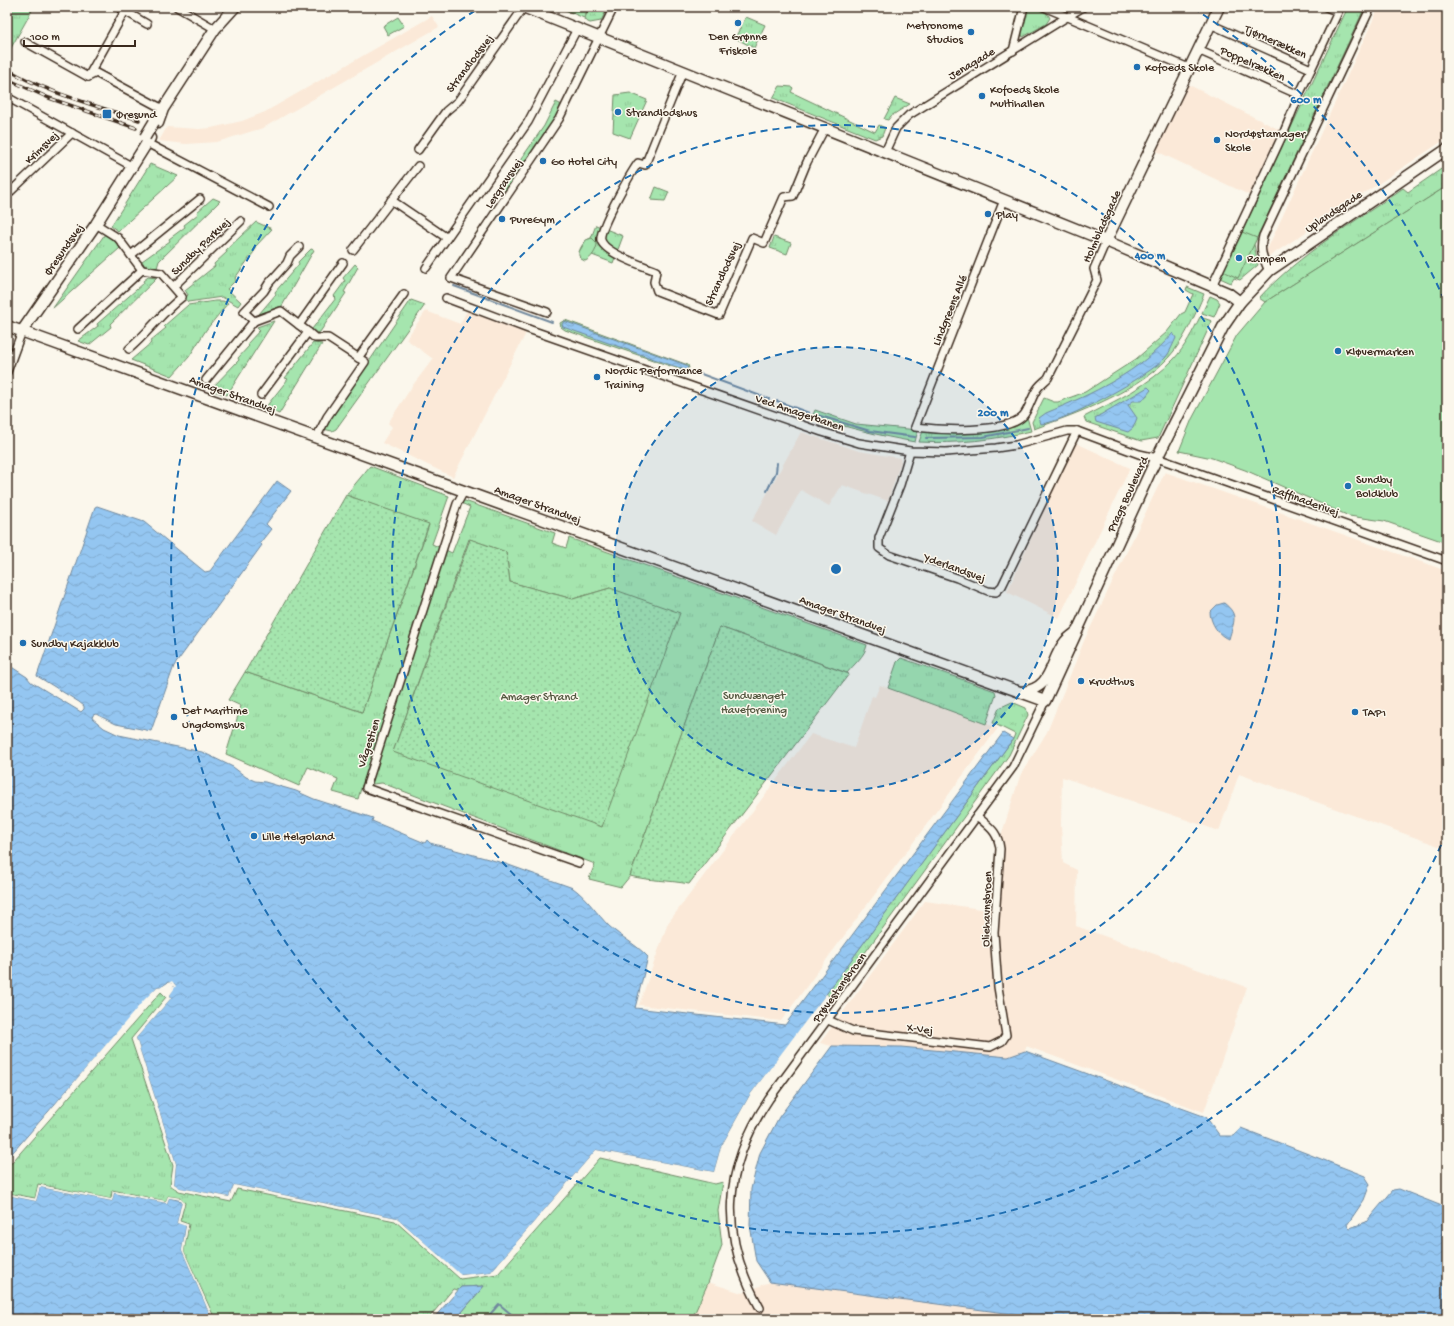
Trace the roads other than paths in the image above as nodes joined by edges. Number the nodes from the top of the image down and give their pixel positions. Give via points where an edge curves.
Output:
1 (118, 7) edge
2 (177, 7) edge
3 (234, 7) edge
4 (524, 7) edge
5 (614, 7) edge
6 (1024, 7) edge
7 (1044, 7) edge
8 (1083, 7) edge
9 (1218, 7) edge
10 (1326, 7) edge
11 (1371, 7) edge
12 (125, 11) junction
13 (1068, 17) junction
14 (147, 24) dead end
15 (1210, 24) junction
16 (215, 29) junction
17 (577, 29) junction
18 (599, 37) junction
19 (25, 42) dead end
20 (1198, 50) junction
21 (1013, 51) junction
22 (1189, 68) junction
23 (1311, 69) junction
24 (683, 71) junction
25 (88, 77) junction
26 (1299, 95) junction
27 (7, 97) edge
28 (159, 117) junction
29 (825, 128) junction
30 (72, 133) junction
31 (148, 139) junction
32 (1447, 149) edge
33 (418, 150) dead end
34 (885, 152) junction
35 (131, 166) junction
36 (418, 166) dead end
37 (8, 194) dead end
38 (200, 198) dead end
39 (391, 200) junction
40 (1004, 200) junction
41 (269, 207) dead end
42 (241, 221) dead end
43 (96, 224) junction
44 (447, 238) junction
45 (1106, 241) junction
46 (299, 247) dead end
47 (353, 250) dead end
48 (131, 256) junction
49 (343, 263) dead end
50 (426, 268) dead end
51 (142, 270) junction
52 (1269, 271) junction
53 (174, 286) junction
54 (1212, 286) junction
55 (404, 294) dead end
56 (446, 298) dead end
57 (1240, 302) junction
58 (547, 312) dead end
59 (254, 321) junction
60 (299, 325) junction
61 (7, 326) edge
62 (78, 329) dead end
63 (22, 331) junction
64 (308, 332) junction
65 (129, 349) dead end
66 (358, 358) junction
67 (7, 372) edge
68 (206, 380) dead end
69 (261, 395) dead end
70 (915, 427) joint
71 (1076, 431) junction
72 (316, 438) junction
73 (910, 451) junction
74 (1157, 458) junction
75 (464, 491) junction
76 (1447, 561) edge
77 (1078, 630) junction
78 (1022, 692) junction
79 (1045, 701) junction
80 (977, 816) junction
81 (580, 863) dead end
82 (828, 1020) junction
83 (1006, 1035) joint
84 (760, 1308) dead end

1 - 12 street
2 - 16 street
3 - 16 street, Øresundsvej
4 - 17 street, Strandlodsvej
4 - 33 street, Strandlodsvej via 458,101 446,111
5 - 18 street, Lergravsvej
6 - 21 street
7 - 13 street
8 - 13 street, Jenagade
9 - 15 street, Holmbladsgade
10 - 23 street via 1338,12
11 - 52 street via 1263,236 1261,253
12 - 14 street
12 - 25 street
13 - 21 street, Jenagade
13 - 22 street
15 - 20 street, Holmbladsgade
15 - 23 street, Tjørnerækken
16 - 28 street, Øresundsvej
17 - 18 street, Strandlodsvej
17 - 44 street, Lergravsvej via 528,122
18 - 24 street, Strandlodsvej
18 - 58 street, Lergravsvej via 552,129 451,278
19 - 25 street
20 - 22 street, Holmbladsgade
20 - 26 street, Poppelrækken
21 - 34 street, Jenagade via 910,114 896,128
22 - 45 street, Holmbladsgade
23 - 26 street
24 - 29 street, Strandlodsvej
24 - 29 street, Strandlodsvej via 645,164 638,163 618,197 601,235 603,243 615,253 656,271 654,282 657,291 719,315 752,238 764,243 784,197 793,196
25 - 28 street via 96,73
26 - 54 street
27 - 30 street, Krimsvej
28 - 31 street, Øresundsvej, bridge
29 - 34 street, Strandlodsvej
30 - 35 street, Krimsvej
30 - 37 street, Krimsvej
31 - 35 street, Øresundsvej
31 - 41 street
32 - 52 street, Uplandsgade
34 - 40 street, Strandlodsvej
35 - 43 street, Øresundsvej
36 - 39 street
38 - 48 street
39 - 44 street
39 - 47 street
40 - 45 street, Strandlodsvej
40 - 70 street, Lindgreens Allé
42 - 53 street, Sundby Parkvej
43 - 48 street via 118,238
43 - 63 street, Øresundsvej
44 - 50 street, Lergravsvej
45 - 54 street, Strandlodsvej
45 - 70 street, Holmbladsgade via 1094,269 1097,280 1048,378 1036,389 1023,416 1013,422 985,428 942,430
46 - 59 street via 244,312
48 - 51 street
49 - 60 street
51 - 53 street, Sundby Parkvej via 161,273
51 - 62 street
52 - 57 street, Uplandsgade
53 - 65 street, Sundby Parkvej via 182,297 168,307 154,326
54 - 57 street, Strandlodsvej
55 - 66 street
56 - 73 street, Ved Amagerbanen via 822,432 859,443
57 - 74 street, Prags Boulevard via 1223,327
59 - 60 street via 281,311
59 - 68 street
60 - 64 street
61 - 63 street, Amager Strandvej
63 - 67 street
63 - 72 street, Amager Strandvej
64 - 66 street via 315,338 328,338
64 - 69 street
66 - 72 street via 365,362 327,417
71 - 73 street, Ved Amagerbanen via 1061,432 996,448 946,452
71 - 73 street, Yderlandsvej via 1002,586 996,592 889,555 879,548 879,538
71 - 74 street, Ved Amagerbanen
72 - 75 street, Amager Strandvej
74 - 76 street, Raffinaderivej
74 - 77 street, Prags Boulevard
75 - 78 street, Amager Strandvej
75 - 81 street, Vågestien via 457,504 366,788
77 - 78 street via 1065,642 1042,685
77 - 79 street, Prags Boulevard
78 - 79 street, Amager Strandvej
79 - 80 street, Prøvestensbroen via 1013,767
80 - 82 street, Prøvestensbroen
80 - 83 street, Oliehavnsbroen via 999,838 994,933 998,987
82 - 83 street, X-Vej via 853,1031 990,1047 1002,1041
82 - 84 street, Prøvestensbroen via 755,1120 736,1167 731,1216 734,1241 740,1265

